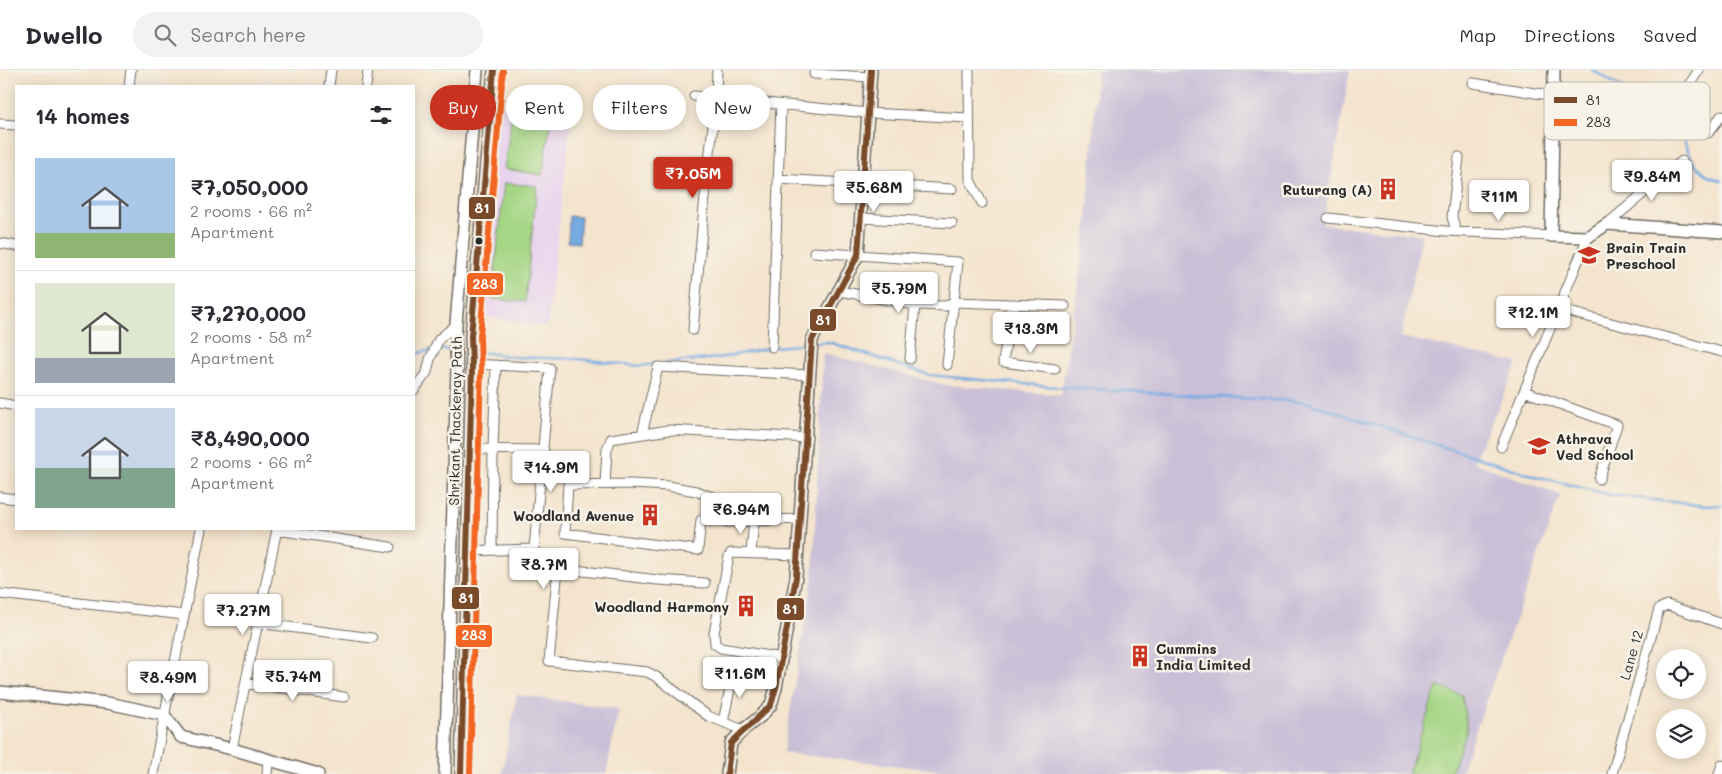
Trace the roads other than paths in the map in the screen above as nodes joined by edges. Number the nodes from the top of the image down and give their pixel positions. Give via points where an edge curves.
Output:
1 (131, 70) edge
2 (331, 70) edge
3 (368, 70) edge
4 (477, 70) edge
5 (494, 70) edge
6 (717, 70) edge
7 (969, 70) edge
8 (1699, 70) edge
9 (814, 74) dead end
10 (871, 74) edge
11 (1691, 82) edge
12 (1473, 83) dead end
13 (129, 85) edge
14 (329, 85) edge
15 (366, 85) edge
16 (716, 85) edge
17 (1544, 94) edge
18 (770, 104) edge
19 (781, 105) junction
20 (868, 113) junction
21 (1722, 115) edge
22 (969, 118) junction
23 (0, 124) edge
24 (15, 125) edge
25 (712, 130) edge
26 (1710, 130) edge
27 (1553, 140) edge
28 (1459, 157) dead end
29 (1682, 161) dead end
30 (778, 179) junction
31 (863, 184) junction
32 (952, 189) dead end
33 (982, 203) dead end
34 (861, 218) junction
35 (1328, 218) dead end
36 (952, 223) dead end
37 (1607, 224) junction
38 (1456, 231) junction
39 (1722, 232) edge
40 (1551, 236) junction
41 (1588, 237) junction
42 (0, 243) edge
43 (15, 246) edge
44 (814, 252) dead end
45 (858, 255) junction
46 (839, 291) junction
47 (954, 302) junction
48 (1012, 304) junction
49 (915, 305) junction
50 (1065, 306) dead end
51 (1558, 309) junction
52 (693, 330) dead end
53 (455, 331) junction
54 (772, 347) dead end
55 (1722, 352) edge
56 (910, 359) dead end
57 (472, 361) junction
58 (496, 365) junction
59 (947, 365) dead end
60 (1055, 370) dead end
61 (810, 375) junction
62 (415, 389) edge
63 (1524, 391) junction
64 (0, 402) edge
65 (15, 406) edge
66 (642, 434) junction
67 (807, 438) junction
68 (1501, 447) dead end
69 (470, 448) junction
70 (492, 449) junction
71 (544, 450) junction
72 (1599, 479) dead end
73 (605, 484) junction
74 (0, 497) edge
75 (15, 499) edge
76 (799, 518) junction
77 (754, 520) junction
78 (744, 521) junction
79 (201, 530) edge
80 (277, 530) edge
81 (390, 547) dead end
82 (492, 550) junction
83 (467, 551) junction
84 (750, 553) junction
85 (797, 555) junction
86 (705, 583) dead end
87 (0, 594) edge
88 (184, 615) junction
89 (258, 623) junction
90 (1722, 624) edge
91 (372, 638) dead end
92 (782, 658) junction
93 (734, 670) dead end
94 (246, 684) junction
95 (0, 692) edge
96 (344, 697) dead end
97 (164, 715) junction
98 (723, 722) junction
99 (743, 730) junction
100 (232, 749) junction
101 (268, 760) junction
102 (1722, 764) edge
103 (153, 774) edge
104 (267, 774) edge
105 (318, 774) edge
106 (445, 774) edge
107 (461, 774) edge
108 (727, 774) edge
109 (1612, 774) edge
110 (1720, 774) edge

1 - 13 street
2 - 14 street
3 - 15 street
4 - 53 street, Shrikant Thackeray Path
5 - 57 street, Shrikant Thackeray Path via 471,336
6 - 16 street
7 - 22 street
8 - 11 street
9 - 10 street
10 - 20 street
12 - 17 street
18 - 19 street
19 - 20 street
19 - 30 street
20 - 22 street
20 - 31 street
21 - 26 street
22 - 33 street via 970,180
23 - 24 street
25 - 52 street
27 - 40 street
28 - 38 street via 1452,218
29 - 37 street
30 - 31 street
30 - 54 street
31 - 32 street
31 - 34 street
34 - 36 street
34 - 45 street
35 - 38 street
37 - 39 street
37 - 41 street
38 - 40 street
40 - 41 street
41 - 51 street
42 - 43 street
44 - 45 street
45 - 46 street
45 - 47 street via 958,262
46 - 49 street
46 - 61 street via 812,344
47 - 48 street
47 - 49 street via 946,306
47 - 59 street
48 - 50 street
48 - 60 street via 1003,362
49 - 56 street
51 - 55 street
51 - 63 street
53 - 62 street via 439,339 427,372
53 - 106 street, Shrikant Thackeray Path
57 - 58 street
57 - 69 street, Shrikant Thackeray Path
58 - 70 street
58 - 71 street via 550,368
61 - 66 street via 658,368
61 - 67 street
63 - 68 street
63 - 72 street via 1617,425
64 - 65 street
66 - 67 street via 669,430
66 - 73 street via 611,439 607,449
67 - 76 street
69 - 70 street
69 - 83 street, Shrikant Thackeray Path
70 - 71 street
70 - 82 street
71 - 82 street via 534,549
73 - 78 street via 668,486 696,491 715,498
73 - 78 street via 568,485 565,532 698,550 701,520
74 - 75 street
76 - 77 street
76 - 85 street
77 - 78 street
77 - 84 street
79 - 88 street
80 - 81 street
80 - 89 street
82 - 83 street
83 - 107 street, Shrikant Thackeray Path
84 - 85 street
84 - 92 street via 731,553 729,556 714,633 715,644 721,648
85 - 92 street
86 - 98 street via 558,568 548,661 647,672 708,716
87 - 88 street
88 - 97 street
89 - 91 street
89 - 94 street
90 - 109 street, Lane 12 via 1667,606 1659,609
92 - 99 street via 771,705
93 - 98 street
94 - 96 street
94 - 100 street
95 - 97 street via 108,703
97 - 100 street via 181,738
97 - 103 street
98 - 99 street
99 - 108 street via 731,744
100 - 101 street
101 - 104 street
101 - 105 street
102 - 110 street

